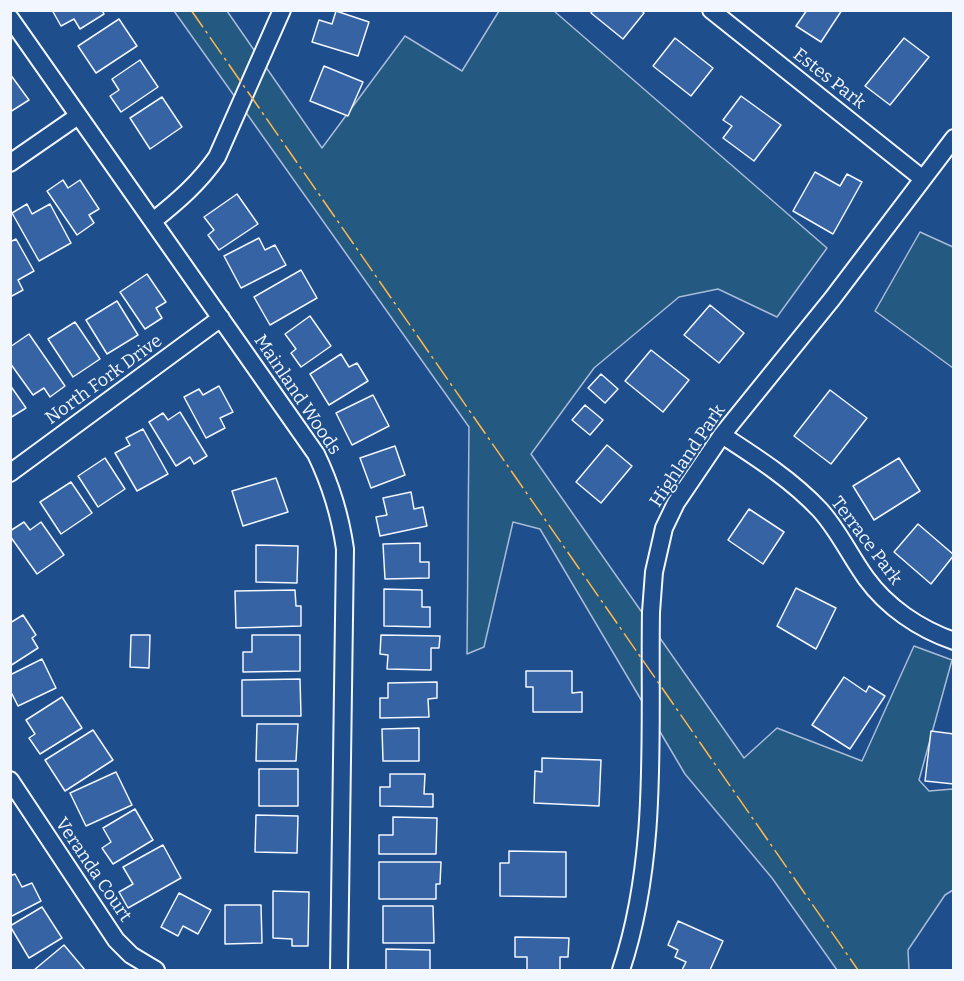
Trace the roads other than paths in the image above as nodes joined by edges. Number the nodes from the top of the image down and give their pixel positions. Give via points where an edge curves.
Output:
1 (282, 10) edge
2 (711, 10) edge
3 (10, 18) edge
4 (78, 116) junction
5 (954, 138) edge
6 (10, 163) edge
7 (923, 179) junction
8 (153, 221) junction
9 (221, 318) junction
10 (722, 435) junction
11 (10, 473) edge
12 (954, 641) edge
13 (10, 780) edge
14 (156, 970) edge
15 (339, 970) edge
16 (621, 970) edge

1 - 8 street via 217,157 204,177
2 - 7 street, Estes Park
3 - 4 street, Mainland Woods
4 - 6 street
4 - 8 street, Mainland Woods
5 - 7 street, Highland Park
7 - 10 street, Highland Park
8 - 9 street, Mainland Woods
9 - 11 street, North Fork Drive
9 - 15 street, Mainland Woods via 316,454 340,517 345,549
10 - 12 street, Terrace Park via 767,464 818,508 867,580 893,608
10 - 16 street, Highland Park via 672,511 654,572 646,849 633,935
13 - 14 street, Veranda Court via 116,940

